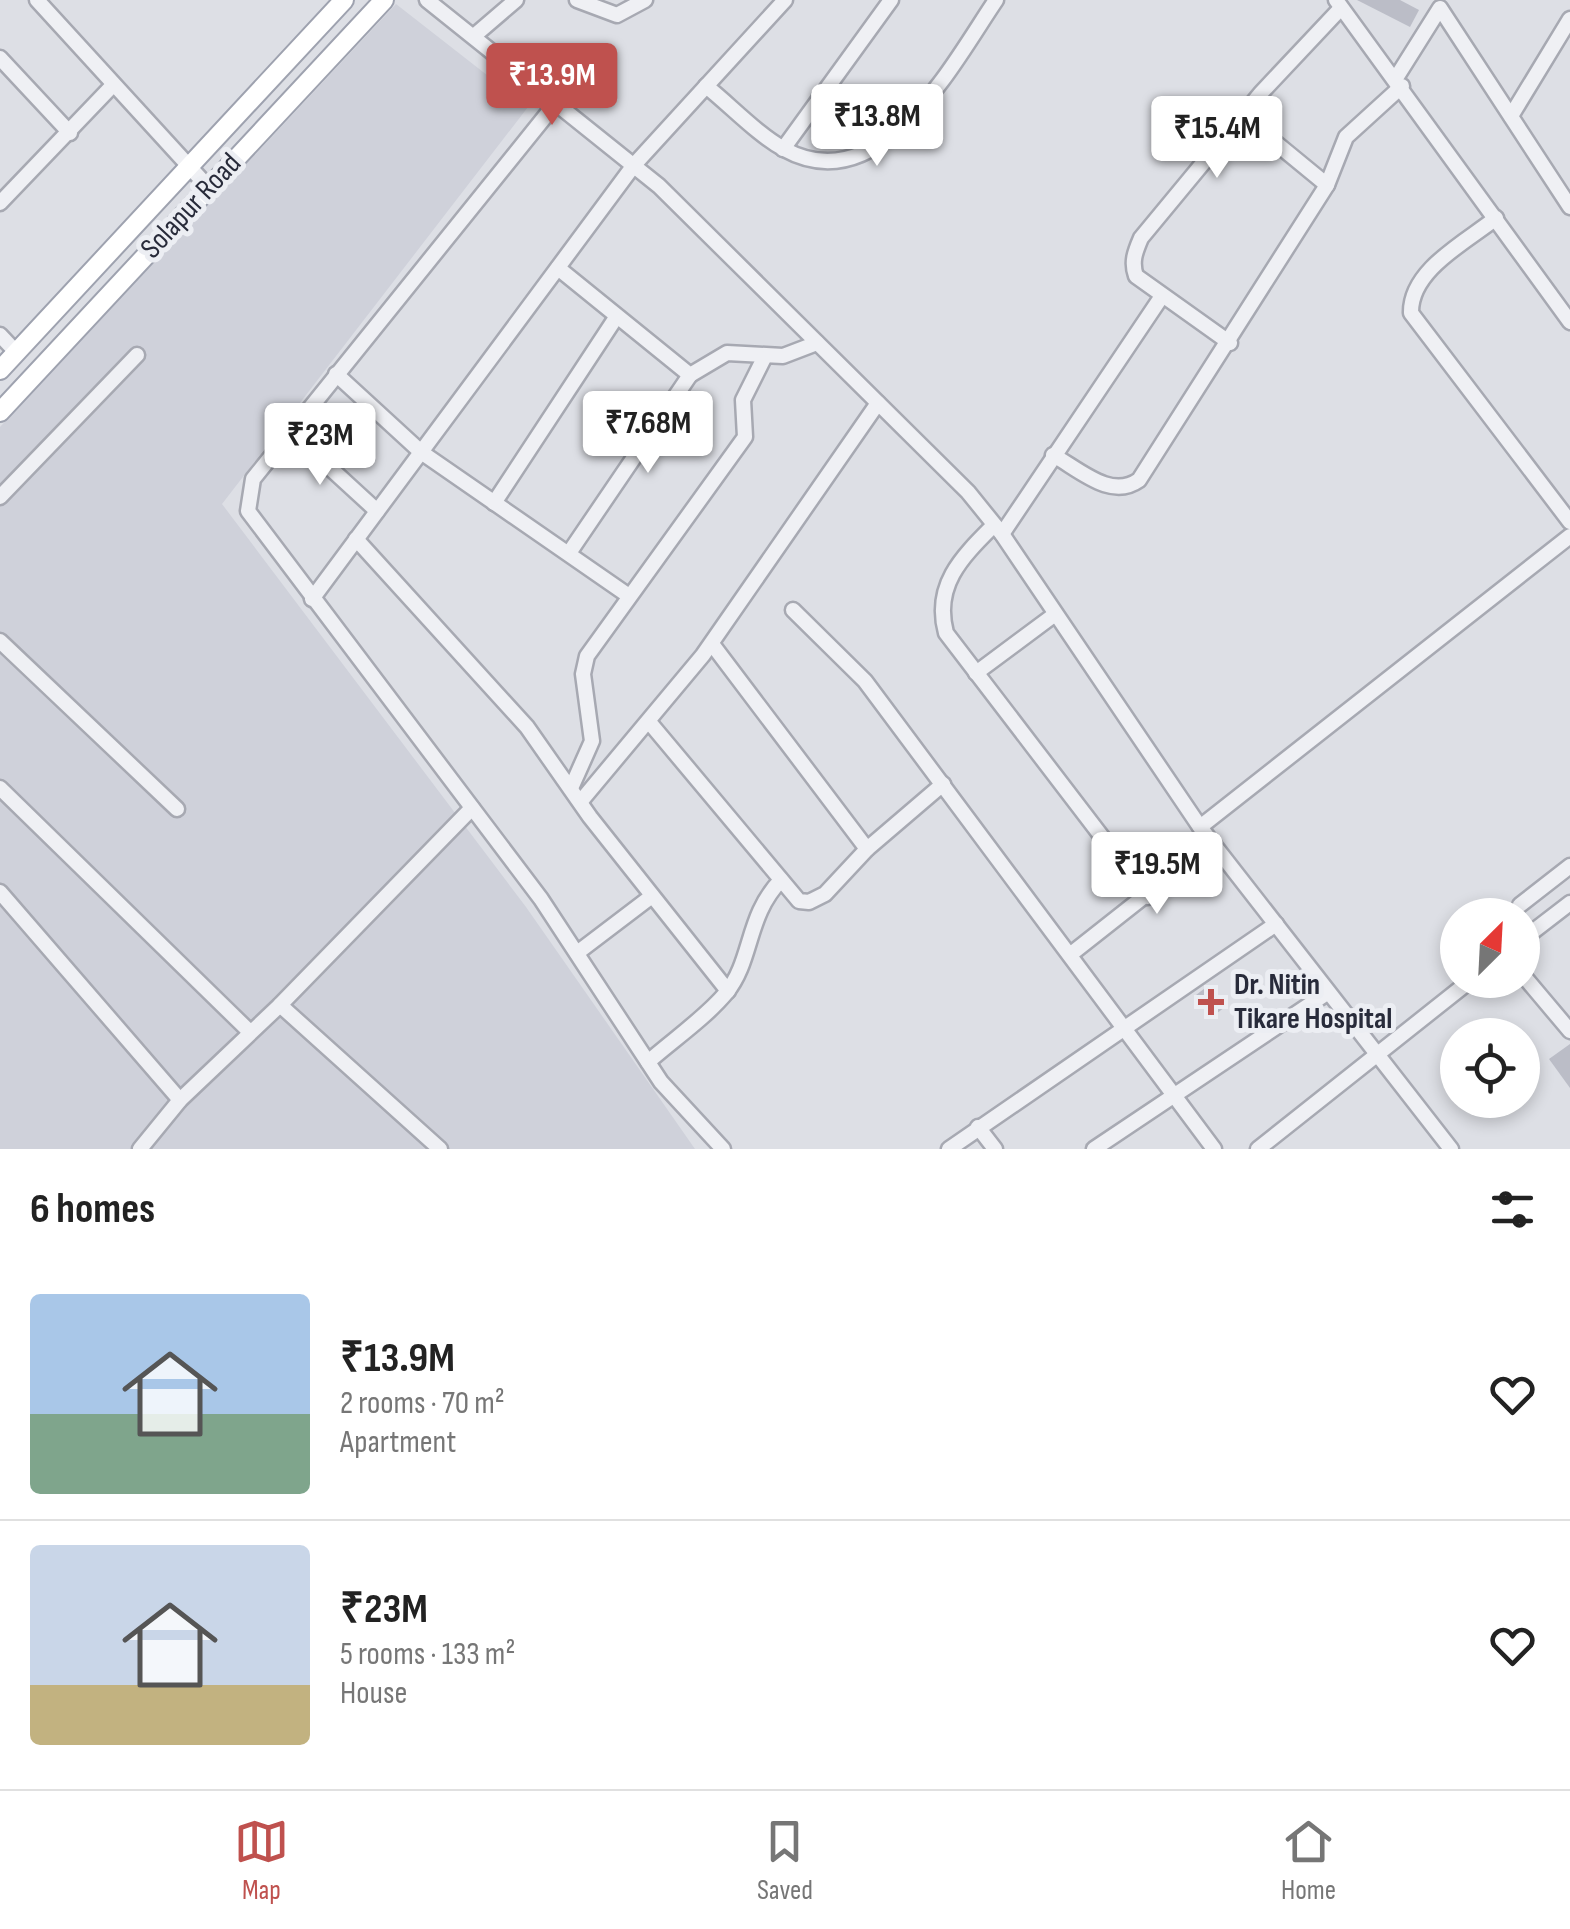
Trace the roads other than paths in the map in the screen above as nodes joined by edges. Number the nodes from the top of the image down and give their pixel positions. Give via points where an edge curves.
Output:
1 (37, 0) edge
2 (344, 0) edge
3 (384, 0) edge
4 (427, 0) edge
5 (516, 0) edge
6 (576, 0) edge
7 (645, 0) edge
8 (785, 0) edge
9 (891, 0) edge
10 (996, 0) edge
11 (1339, 4) edge
12 (1443, 4) edge
13 (1570, 19) edge
14 (474, 36) junction
15 (0, 58) edge
16 (1399, 82) junction
17 (114, 85) junction
18 (706, 86) junction
19 (820, 96) junction
20 (556, 103) junction
21 (1243, 116) junction
22 (1511, 116) junction
23 (70, 133) junction
24 (874, 147) junction
25 (783, 148) junction
26 (634, 164) junction
27 (188, 166) junction
28 (1327, 185) junction
29 (208, 187) junction
30 (0, 203) edge
31 (1570, 207) edge
32 (1496, 218) junction
33 (558, 268) junction
34 (1162, 296) junction
35 (616, 320) junction
36 (1570, 322) edge
37 (0, 335) edge
38 (817, 342) junction
39 (1230, 343) junction
40 (16, 352) junction
41 (137, 355) dead end
42 (764, 358) junction
43 (0, 370) edge
44 (336, 374) junction
45 (690, 375) junction
46 (878, 403) junction
47 (0, 412) edge
48 (292, 433) junction
49 (421, 452) junction
50 (1053, 455) junction
51 (0, 497) edge
52 (494, 504) junction
53 (377, 511) junction
54 (1570, 522) edge
55 (998, 530) junction
56 (1570, 536) edge
57 (356, 539) junction
58 (570, 553) junction
59 (629, 596) junction
60 (312, 599) junction
61 (793, 610) dead end
62 (1054, 615) junction
63 (0, 640) edge
64 (712, 644) junction
65 (976, 674) junction
66 (650, 723) junction
67 (943, 784) junction
68 (572, 786) junction
69 (0, 788) edge
70 (581, 801) junction
71 (176, 808) dead end
72 (472, 808) junction
73 (1200, 826) junction
74 (1213, 842) junction
75 (866, 849) junction
76 (1570, 866) edge
77 (781, 880) junction
78 (0, 892) edge
79 (652, 896) junction
80 (1148, 896) junction
81 (1529, 898) edge
82 (1570, 903) edge
83 (1276, 924) junction
84 (1540, 926) edge
85 (577, 953) junction
86 (1071, 954) junction
87 (728, 991) junction
88 (1328, 992) junction
89 (1540, 995) edge
90 (1448, 998) edge
91 (280, 1005) junction
92 (1123, 1025) junction
93 (1570, 1031) edge
94 (250, 1032) junction
95 (1375, 1056) junction
96 (648, 1062) junction
97 (1174, 1094) junction
98 (180, 1100) junction
99 (978, 1127) junction
100 (1448, 1148) edge
101 (140, 1149) edge
102 (440, 1149) edge
103 (722, 1149) edge
104 (949, 1149) edge
105 (995, 1149) edge
106 (1094, 1149) edge
107 (1214, 1149) edge
108 (1258, 1149) edge

1 - 17 street
2 - 27 main road, Solapur Road
3 - 29 main road, Solapur Road
4 - 14 street
5 - 14 street
6 - 7 street via 617,15
8 - 18 street
9 - 19 street
10 - 24 street via 930,98 906,126
11 - 16 street
11 - 21 street
12 - 16 street
12 - 22 street
13 - 22 street
14 - 20 street
15 - 23 street
16 - 28 street via 1346,137
16 - 32 street
17 - 23 street
17 - 27 street
18 - 25 street
18 - 26 street
19 - 24 street
19 - 25 street
20 - 26 street
20 - 44 street
21 - 28 street
21 - 34 street via 1140,238 1132,264 1136,276
22 - 31 street
23 - 30 street
24 - 25 street via 822,160
26 - 33 street
26 - 38 street
27 - 29 street
27 - 40 main road, Solapur Road
28 - 39 street
29 - 47 main road, Solapur Road
32 - 36 street
32 - 54 street via 1424,276 1410,296 1411,313
33 - 35 street
33 - 49 street
34 - 39 street
34 - 50 street
35 - 45 street
35 - 52 street
37 - 40 street
38 - 42 street
38 - 46 street
39 - 50 street via 1126,490 1114,490
40 - 43 main road, Solapur Road
41 - 51 street
42 - 45 street via 727,353
42 - 59 street via 743,400 745,437
44 - 48 street
44 - 49 street
45 - 58 street
46 - 55 street
46 - 64 street
48 - 53 street
48 - 60 street via 253,479 248,511
49 - 52 street
49 - 53 street
50 - 55 street
52 - 58 street
53 - 57 street
55 - 62 street
55 - 65 street via 959,560 941,600 946,633
56 - 73 street
57 - 60 street
57 - 68 street
58 - 59 street
59 - 68 street via 587,656 583,674 592,741
60 - 72 street
61 - 67 street via 864,680
62 - 65 street
62 - 73 street
63 - 71 street
64 - 66 street
64 - 75 street
65 - 80 street
66 - 70 street
66 - 77 street
67 - 75 street
67 - 86 street
68 - 70 street
69 - 94 street
70 - 79 street
72 - 85 street
72 - 91 street
73 - 74 street
74 - 80 street
74 - 83 street
75 - 77 street via 817,900 799,901
76 - 81 street
77 - 87 street via 758,909
78 - 98 street
79 - 85 street
79 - 87 street
80 - 86 street
82 - 84 street
83 - 88 street
83 - 92 street
85 - 96 street
86 - 92 street
87 - 96 street
88 - 95 street
88 - 97 street
89 - 93 street
90 - 95 street
91 - 94 street
91 - 102 street
92 - 97 street
92 - 99 street
94 - 98 street
95 - 100 street
95 - 108 street
96 - 103 street
97 - 106 street
97 - 107 street
98 - 101 street
99 - 104 street
99 - 105 street

